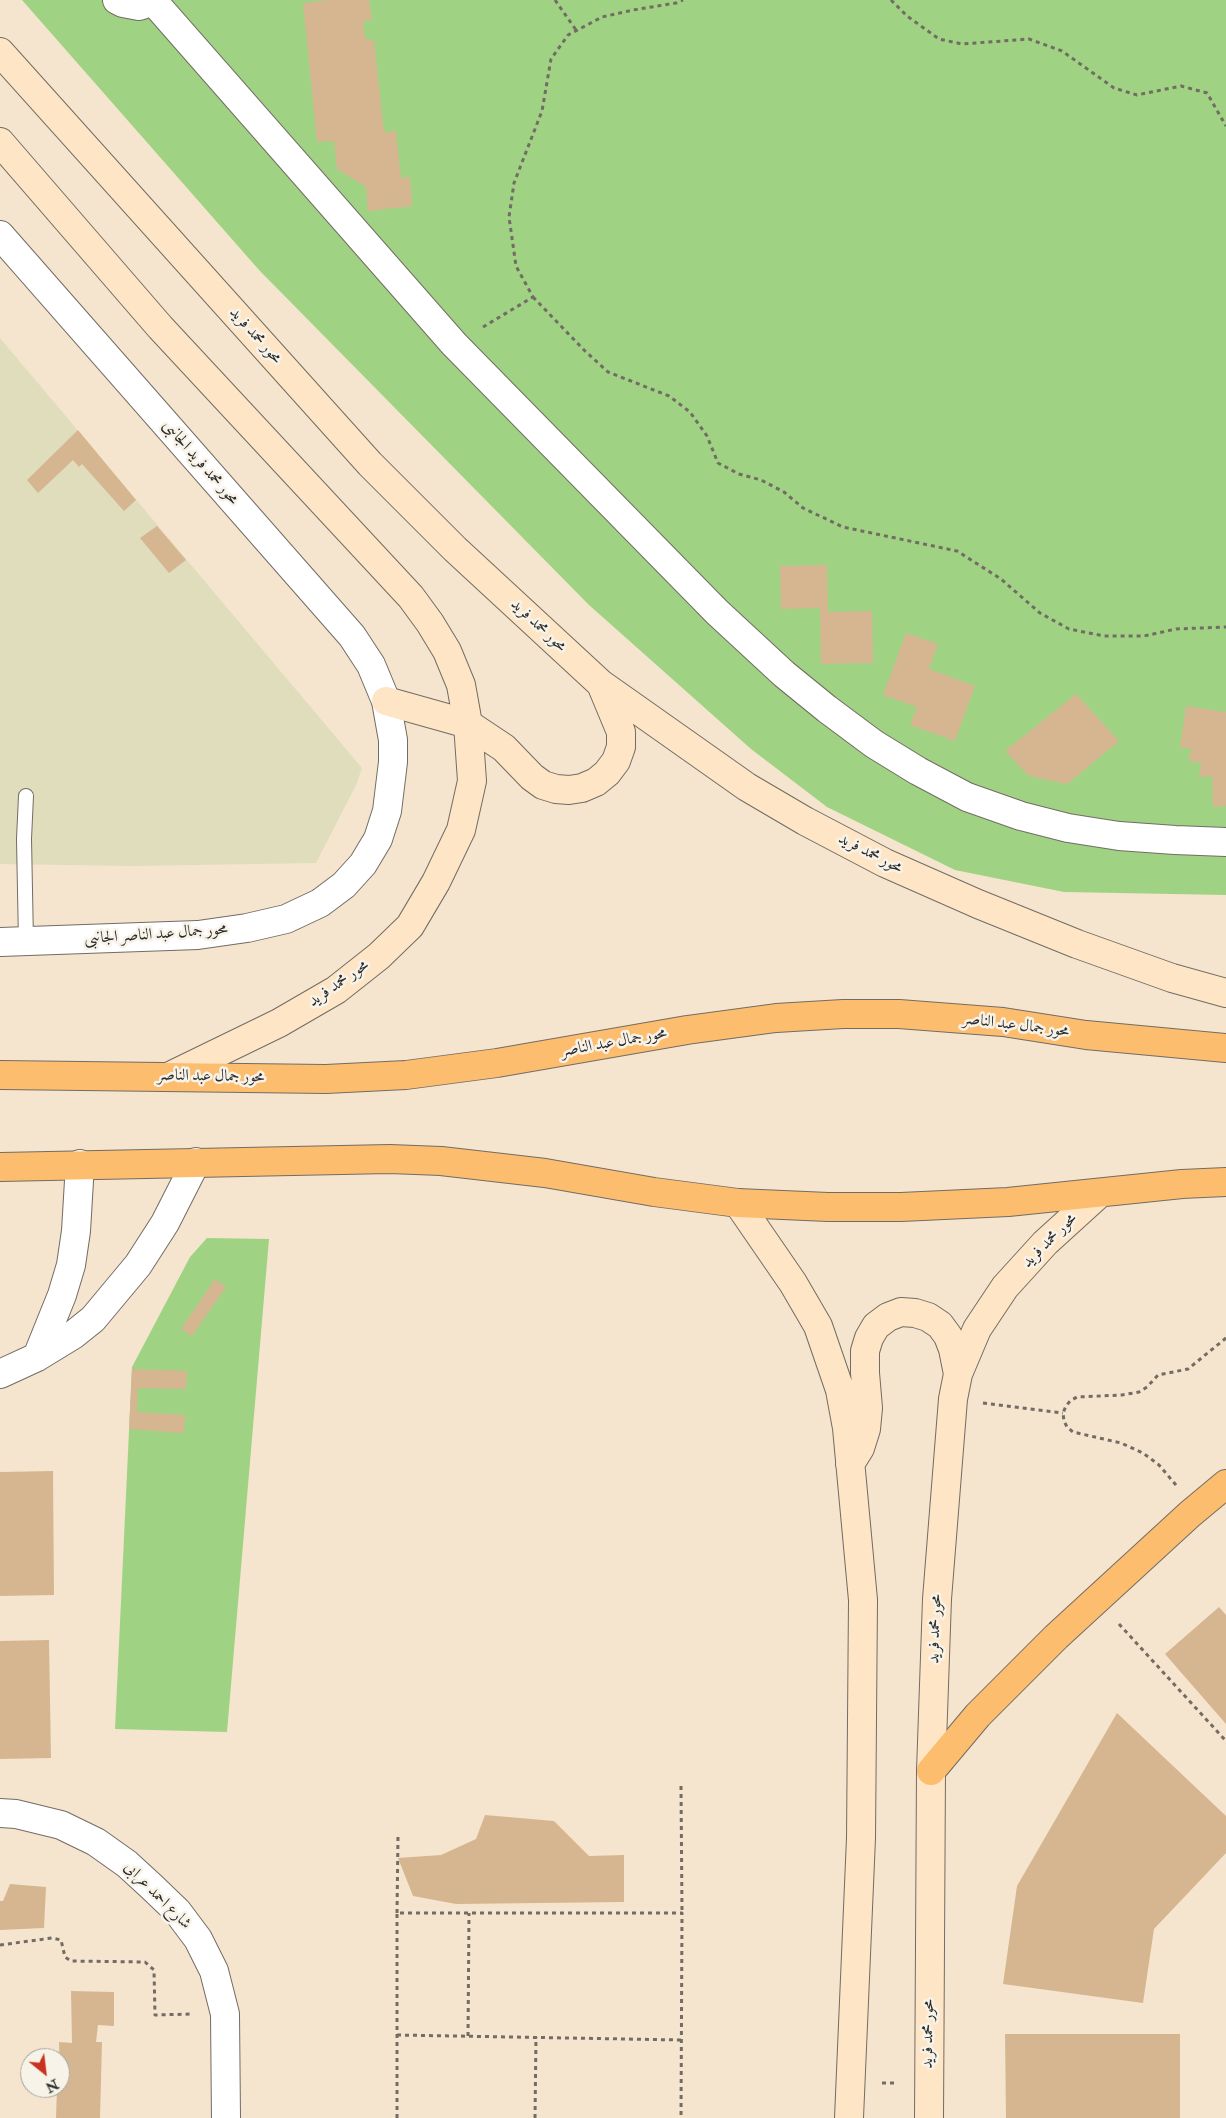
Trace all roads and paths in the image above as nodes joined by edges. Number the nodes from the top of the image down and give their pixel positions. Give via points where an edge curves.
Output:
1 (117, 0) edge
2 (555, 0) edge
3 (683, 0) edge
4 (892, 0) edge
5 (155, 1) edge
6 (576, 30) junction
7 (0, 52) edge
8 (1226, 126) edge
9 (0, 142) edge
10 (0, 235) edge
11 (533, 297) junction
12 (454, 344) junction
13 (1226, 626) edge
14 (600, 684) junction
15 (386, 701) junction
16 (468, 724) junction
17 (26, 796) dead end
18 (1226, 842) edge
19 (13, 942) edge
20 (1226, 993) edge
21 (1226, 1048) edge
22 (0, 1074) edge
23 (170, 1076) junction
24 (196, 1162) junction
25 (80, 1164) junction
26 (0, 1167) edge
27 (1226, 1182) edge
28 (1100, 1193) junction
29 (738, 1202) junction
30 (1226, 1338) edge
31 (37, 1357) junction
32 (0, 1374) edge
33 (955, 1387) junction
34 (1063, 1413) junction
35 (849, 1465) junction
36 (1226, 1484) edge
37 (1190, 1514) junction
38 (1096, 1600) junction
39 (1226, 1741) edge
40 (931, 1771) junction
41 (681, 1786) dead end
42 (0, 1813) edge
43 (398, 1836) dead end
44 (682, 1912) junction
45 (397, 1913) junction
46 (469, 1913) junction
47 (0, 1945) edge
48 (225, 2014) junction
49 (397, 2035) junction
50 (468, 2036) junction
51 (536, 2037) junction
52 (682, 2040) junction
53 (928, 2082) junction
54 (849, 2084) junction
55 (226, 2118) edge
56 (397, 2118) edge
57 (535, 2118) edge
58 (681, 2118) edge
59 (849, 2118) edge
60 (929, 2118) edge

1 - 5 street via 139,6
2 - 6 path
3 - 6 path via 602,17
4 - 8 path via 907,16 939,39 962,44 1029,39 1062,51 1114,88 1137,95 1181,86 1206,93
5 - 12 street
6 - 11 path via 568,35 551,59 542,111 514,184 509,217 516,266
7 - 14 main road, محور محمد فريد via 370,464 455,549
9 - 16 main road, محور محمد فريد via 160,327 411,598 447,651 461,685
10 - 15 street, محور محمد فريد الجانبى via 352,636 371,666
11 - 12 path
11 - 13 path via 608,372 669,396 690,412 707,436 718,463 739,474 761,480 784,492 803,508 843,527 956,551 1001,579 1040,613 1069,628 1104,636 1136,636 1176,629
12 - 18 street via 752,645 874,744 967,796 1021,816 1119,836
14 - 16 main road via 620,732 621,747 607,773 582,788 556,790 543,785 504,748
14 - 20 main road, محور محمد فريد via 747,787 885,863 1077,944 1172,978
15 - 16 main road
15 - 19 street, محور جمال عبد الناصر الجانبى via 393,740 387,812 378,839 364,864 344,886 320,903 286,919 198,935
16 - 23 main road, محور محمد فريد via 472,781 460,830 436,882 410,926 336,990 280,1023
17 - 19 lane
21 - 23 main road, محور جمال عبد الناصر via 1086,1035 1003,1022 899,1014 843,1014 758,1020 406,1075 326,1078
22 - 23 main road, محور جمال عبد الناصر
24 - 25 main road
24 - 29 main road via 441,1161
24 - 31 street via 165,1223 111,1299 73,1335
25 - 26 main road
25 - 31 street via 71,1265
27 - 28 main road
28 - 29 main road via 1008,1202 901,1207
28 - 33 main road, محور محمد فريد via 1045,1243 1005,1287 977,1329
29 - 35 main road via 818,1326 840,1390
30 - 34 path via 1188,1368 1158,1375 1139,1392 1076,1397
31 - 32 street
33 - 34 path
33 - 35 main road via 953,1349 940,1324 915,1312 901,1312 888,1317 876,1326 865,1351 866,1429 860,1448
33 - 40 main road, محور محمد فريد via 937,1599
34 - 37 path via 1067,1427 1073,1432 1121,1443 1159,1465 1183,1496
35 - 54 main road via 863,1600 861,1838
36 - 37 main road
37 - 38 main road
38 - 39 path
38 - 40 main road via 978,1715
40 - 53 main road, محور محمد فريد
41 - 44 path
42 - 48 street, شارع احمد عرابى via 61,1825 96,1842 133,1870 177,1912 198,1939 214,1971
43 - 45 path
44 - 46 path
44 - 52 path
45 - 46 path
45 - 49 path
46 - 50 path
47 - 48 path via 52,1938 62,1940 65,1957 71,1961 145,1962 154,1970 155,2015
48 - 55 street, شارع احمد عرابى
49 - 50 path
49 - 56 path
50 - 51 path
51 - 52 path
51 - 57 path
52 - 58 path
53 - 54 path
53 - 60 main road, محور محمد فريد
54 - 59 main road

